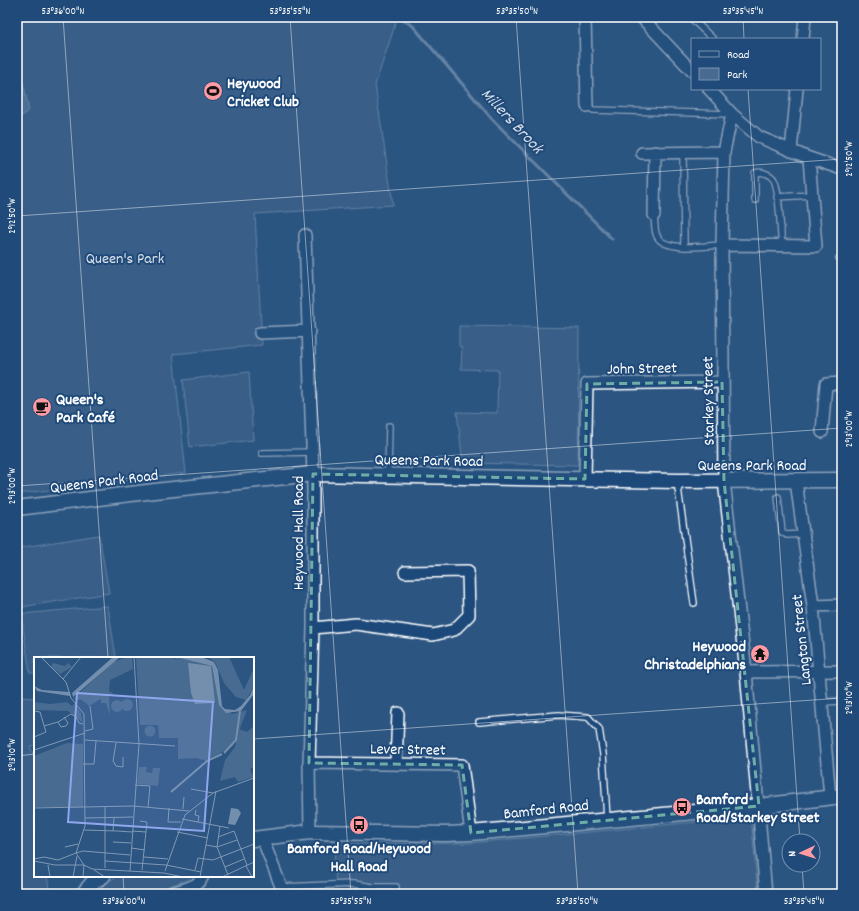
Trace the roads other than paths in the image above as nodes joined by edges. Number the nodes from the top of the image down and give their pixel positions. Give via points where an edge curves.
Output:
1 (585, 17) edge
2 (641, 17) edge
3 (690, 17) edge
4 (805, 17) edge
5 (712, 38) edge
6 (803, 38) edge
7 (691, 70) edge
8 (797, 90) edge
9 (714, 92) edge
10 (587, 106) joint
11 (732, 114) junction
12 (791, 151) junction
13 (655, 152) junction
14 (683, 152) junction
15 (724, 152) junction
16 (642, 153) dead end
17 (809, 158) junction
18 (842, 169) edge
19 (812, 195) junction
20 (777, 197) junction
21 (755, 200) dead end
22 (654, 215) joint
23 (305, 235) dead end
24 (722, 245) junction
25 (684, 246) junction
26 (782, 246) junction
27 (309, 331) junction
28 (260, 333) dead end
29 (722, 382) junction
30 (842, 384) edge
31 (389, 426) dead end
32 (822, 432) dead end
33 (313, 452) junction
34 (262, 453) dead end
35 (313, 474) junction
36 (388, 475) junction
37 (585, 479) junction
38 (842, 480) edge
39 (677, 481) junction
40 (724, 481) junction
41 (796, 481) junction
42 (778, 497) dead end
43 (17, 508) edge
44 (803, 534) junction
45 (405, 572) dead end
46 (694, 603) dead end
47 (813, 606) junction
48 (842, 606) edge
49 (313, 628) junction
50 (842, 671) edge
51 (746, 672) junction
52 (819, 672) junction
53 (842, 701) edge
54 (822, 702) junction
55 (398, 713) dead end
56 (479, 722) dead end
57 (309, 763) junction
58 (396, 764) junction
59 (836, 797) edge
60 (759, 806) junction
61 (607, 819) junction
62 (310, 832) junction
63 (471, 833) junction
64 (258, 839) edge
65 (101, 877) edge
66 (202, 877) edge
67 (396, 887) dead end
68 (282, 890) edge
69 (83, 894) edge
70 (169, 894) edge
71 (766, 894) edge

1 - 10 street
2 - 7 street
3 - 5 lane
4 - 6 street
8 - 12 street
9 - 11 street
10 - 11 lane via 593,110
11 - 12 street via 759,138
11 - 15 street, Starkey Street
12 - 17 street
13 - 14 street
13 - 16 street
13 - 22 street
14 - 15 street
14 - 25 lane
15 - 24 street, Starkey Street
17 - 18 street
17 - 19 street
19 - 20 lane
19 - 26 street via 816,246
20 - 21 lane via 773,178 756,172
20 - 26 lane
22 - 25 lane via 655,229 660,241 674,246
23 - 27 street, Heywood Hall Road
24 - 25 lane
24 - 26 street
24 - 29 street, Starkey Street
27 - 28 street
27 - 33 street, Heywood Hall Road
29 - 37 street, John Street via 587,384
29 - 40 street, Starkey Street
30 - 32 street via 826,384
31 - 36 lane
33 - 34 lane
33 - 35 street, Heywood Hall Road
35 - 36 street, Queens Park Road
35 - 43 street, Queens Park Road
35 - 49 street, Heywood Hall Road
36 - 37 street, Queens Park Road
37 - 39 street, Queens Park Road
38 - 41 street, Queens Park Road
39 - 40 street, Queens Park Road
39 - 46 lane
40 - 41 street, Queens Park Road
40 - 51 street, Starkey Street
41 - 44 street, Langton Street
42 - 44 lane via 782,532 787,535
44 - 47 street, Langton Street
45 - 49 street via 468,571 469,615 454,630 433,635 356,624
47 - 48 street
47 - 52 street, Langton Street
49 - 57 street, Heywood Hall Road
50 - 52 street
51 - 52 street
51 - 60 street, Starkey Street
52 - 54 street, Langton Street
53 - 54 lane
54 - 59 street, Langton Street
55 - 58 street
56 - 61 lane via 558,715 588,717 599,729
57 - 58 street, Lever Street
57 - 62 street, Heywood Hall Road
58 - 63 street, Lever Street via 462,765
59 - 60 street, Bamford Road
60 - 61 street, Bamford Road
60 - 71 street, Starkey Street
61 - 63 street, Bamford Road
62 - 63 street, Bamford Road
62 - 64 street, Bamford Road
64 - 68 street
65 - 69 street
66 - 70 street via 194,886
67 - 68 lane via 372,888 354,884

